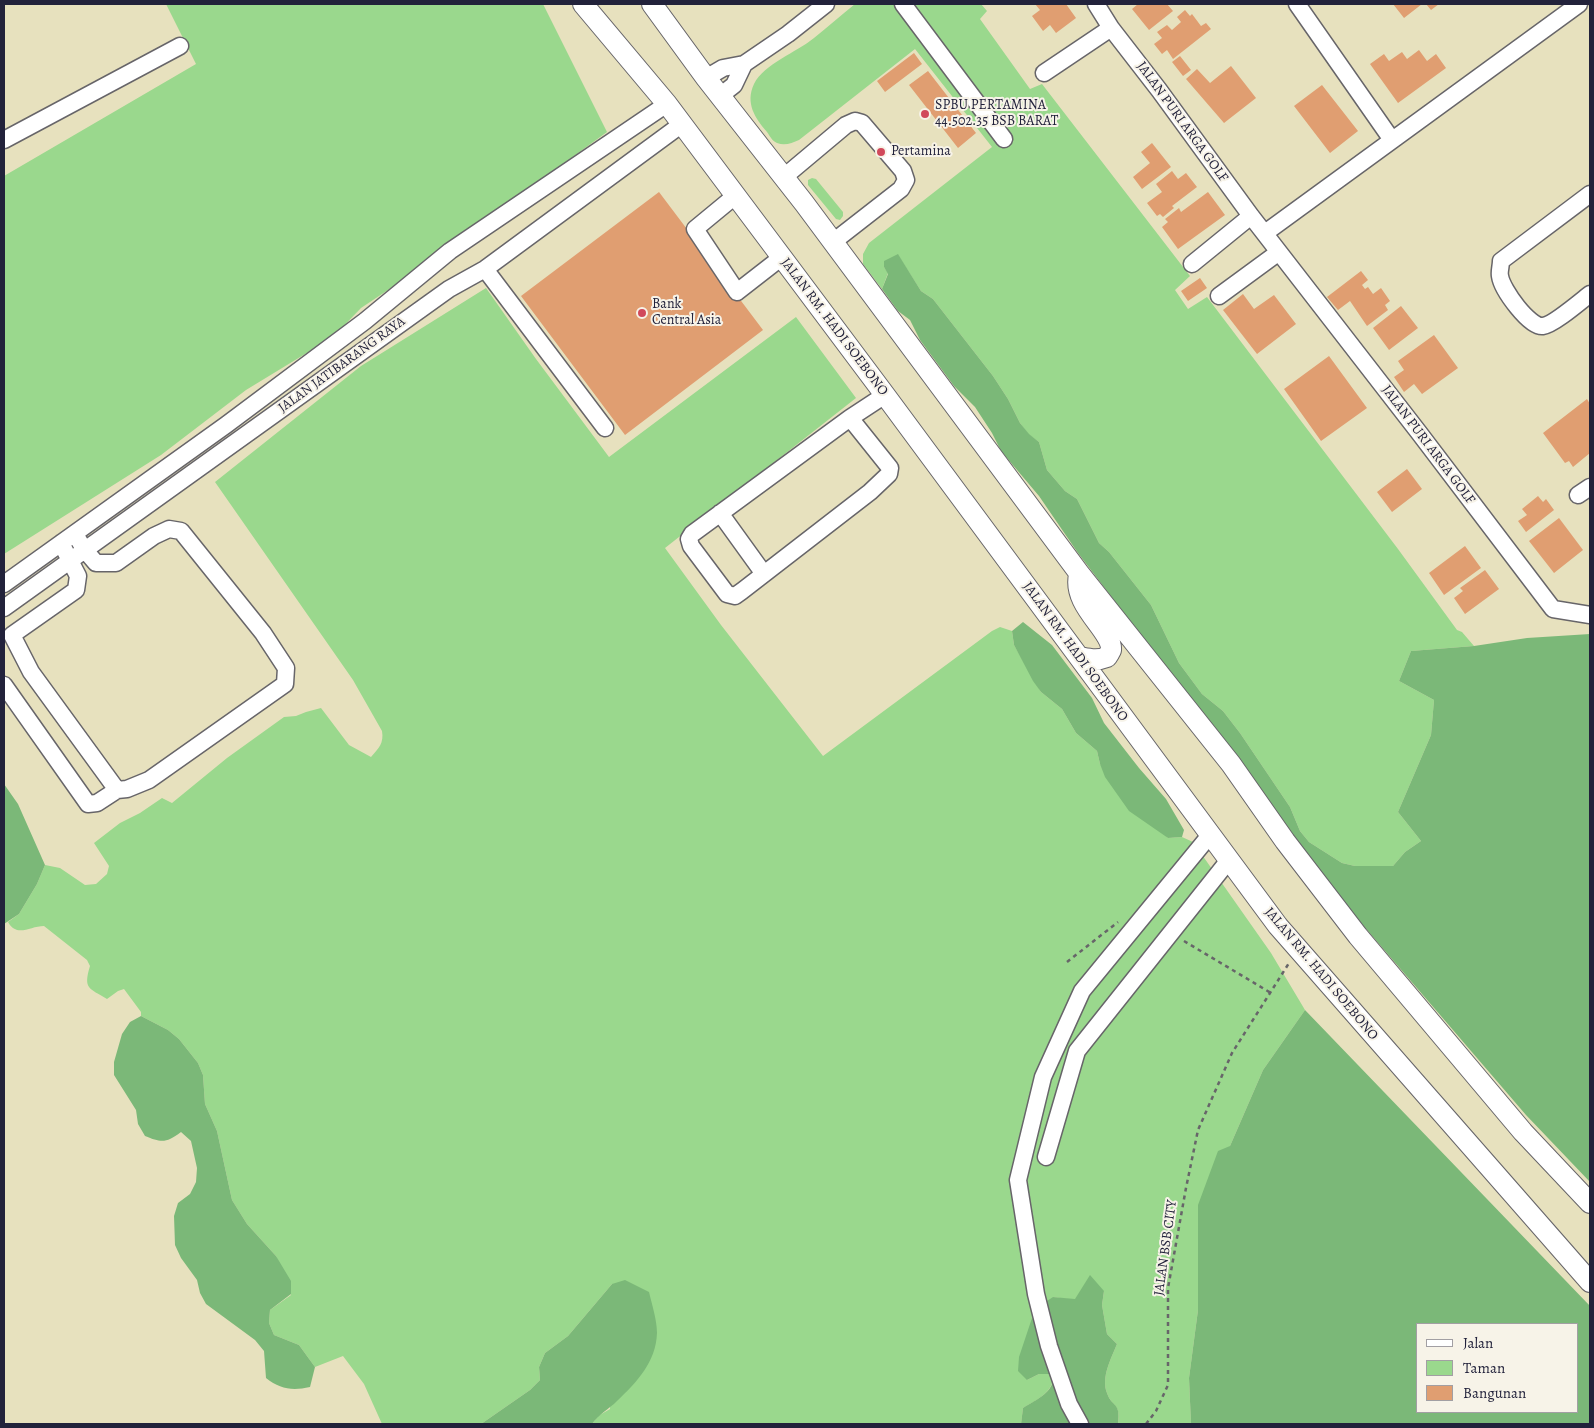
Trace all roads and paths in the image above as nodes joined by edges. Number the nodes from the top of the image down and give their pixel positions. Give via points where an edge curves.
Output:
1 (583, 4) edge
2 (652, 4) edge
3 (826, 4) edge
4 (903, 4) edge
5 (1096, 4) edge
6 (1579, 4) edge
7 (1304, 6) edge
8 (1111, 28) junction
9 (180, 46) dead end
10 (744, 64) junction
11 (1044, 73) dead end
12 (706, 78) junction
13 (720, 96) junction
14 (667, 104) junction
15 (682, 124) junction
16 (1004, 139) dead end
17 (4, 140) edge
18 (1392, 140) junction
19 (784, 177) junction
20 (1590, 194) edge
21 (735, 196) junction
22 (1251, 216) junction
23 (1265, 233) junction
24 (833, 242) junction
25 (1279, 252) junction
26 (782, 257) junction
27 (1192, 264) dead end
28 (429, 269) junction
29 (485, 269) junction
30 (449, 289) junction
31 (1590, 294) edge
32 (1220, 296) dead end
33 (885, 395) junction
34 (850, 418) junction
35 (605, 428) dead end
36 (720, 513) junction
37 (75, 534) junction
38 (61, 543) junction
39 (84, 549) junction
40 (70, 560) junction
41 (1079, 573) junction
42 (764, 574) junction
43 (4, 584) edge
44 (4, 608) edge
45 (1590, 616) edge
46 (8, 638) edge
47 (1079, 657) junction
48 (4, 684) edge
49 (118, 790) junction
50 (1210, 835) junction
51 (1229, 860) junction
52 (1298, 952) junction
53 (1077, 1051) junction
54 (1043, 1077) junction
55 (1046, 1157) dead end
56 (1590, 1203) edge
57 (1590, 1282) edge
58 (1080, 1424) edge
59 (1146, 1424) edge

1 - 14 main road, JALAN RM. HADI SOEBONO
2 - 12 main road
3 - 10 street
4 - 16 street
5 - 8 street, JALAN PURI ARGA GOLF
6 - 18 street
7 - 18 street
8 - 11 street
8 - 22 street, JALAN PURI ARGA GOLF
9 - 17 street
10 - 12 street via 723,68
10 - 13 street via 734,85
12 - 13 main road
13 - 19 main road
14 - 15 main road, JALAN RM. HADI SOEBONO
14 - 28 street, JALAN JATIBARANG RAYA via 472,235
15 - 21 main road, JALAN RM. HADI SOEBONO
15 - 29 street, JALAN JATIBARANG RAYA
18 - 23 street
19 - 24 main road
19 - 24 street via 855,121 862,123 903,171 906,180 902,189
20 - 31 street via 1501,261 1499,276 1510,298 1534,325 1541,327 1552,323
21 - 26 main road, JALAN RM. HADI SOEBONO
21 - 26 street via 695,229 737,292
22 - 23 street, JALAN PURI ARGA GOLF
22 - 27 street
23 - 25 street, JALAN PURI ARGA GOLF
24 - 41 main road
25 - 32 street
25 - 45 street, JALAN PURI ARGA GOLF via 1553,609
26 - 33 main road, JALAN RM. HADI SOEBONO
28 - 30 street
28 - 37 street, JALAN JATIBARANG RAYA via 350,332
29 - 30 street, JALAN JATIBARANG RAYA
29 - 35 street
30 - 39 street, JALAN JATIBARANG RAYA
33 - 34 street
33 - 47 main road, JALAN RM. HADI SOEBONO
34 - 36 street
34 - 42 street via 890,468 889,474
36 - 42 street
36 - 42 street via 692,534 689,539 691,546 731,596
37 - 38 street, JALAN JATIBARANG RAYA
37 - 39 street
38 - 40 street
38 - 43 street, JALAN JATIBARANG RAYA
39 - 40 street, JALAN JATIBARANG RAYA
39 - 49 street via 96,563 116,563 154,536 169,529 181,530 263,633 286,668 285,684 149,780
40 - 44 street, JALAN JATIBARANG RAYA
40 - 46 street via 78,576 76,590
41 - 47 main road via 1077,582 1087,609 1111,648 1107,657 1101,659
41 - 56 main road via 1231,764 1358,936 1523,1132
46 - 49 street
47 - 50 main road, JALAN RM. HADI SOEBONO
48 - 49 street via 88,804 97,803
50 - 51 main road, JALAN RM. HADI SOEBONO
50 - 54 street via 1082,991
51 - 52 main road, JALAN RM. HADI SOEBONO
51 - 53 street
52 - 57 main road, JALAN RM. HADI SOEBONO
52 - 59 path, JALAN BSB CITY via 1232,1054 1198,1130 1168,1288 1168,1385
53 - 54 street
53 - 55 street
54 - 58 street via 1018,1180 1036,1294 1049,1346 1069,1404

